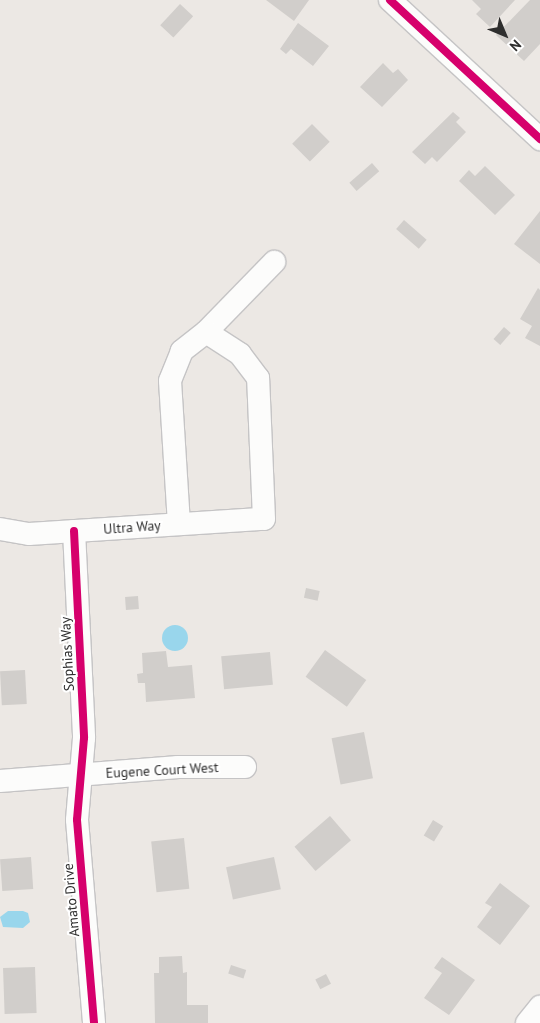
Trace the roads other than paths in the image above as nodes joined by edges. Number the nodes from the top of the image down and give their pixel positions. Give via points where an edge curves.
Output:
1 (390, 0) edge
2 (540, 139) edge
3 (274, 262) dead end
4 (206, 332) junction
5 (179, 524) junction
6 (0, 529) edge
7 (74, 531) junction
8 (244, 767) dead end
9 (80, 775) junction
10 (0, 782) edge
11 (540, 1007) edge
12 (94, 1023) edge
13 (527, 1023) edge

1 - 2 street
3 - 4 street
4 - 5 street via 182,351 170,381
4 - 5 street, Ultra Way via 240,354 258,378 264,519
5 - 7 street, Ultra Way
6 - 7 street, Ultra Way via 29,534
7 - 9 street, Sophias Way via 84,738
8 - 9 street, Eugene Court West via 178,767
9 - 10 street, Eugene Court West
9 - 12 street, Amato Drive via 77,820
11 - 13 street

